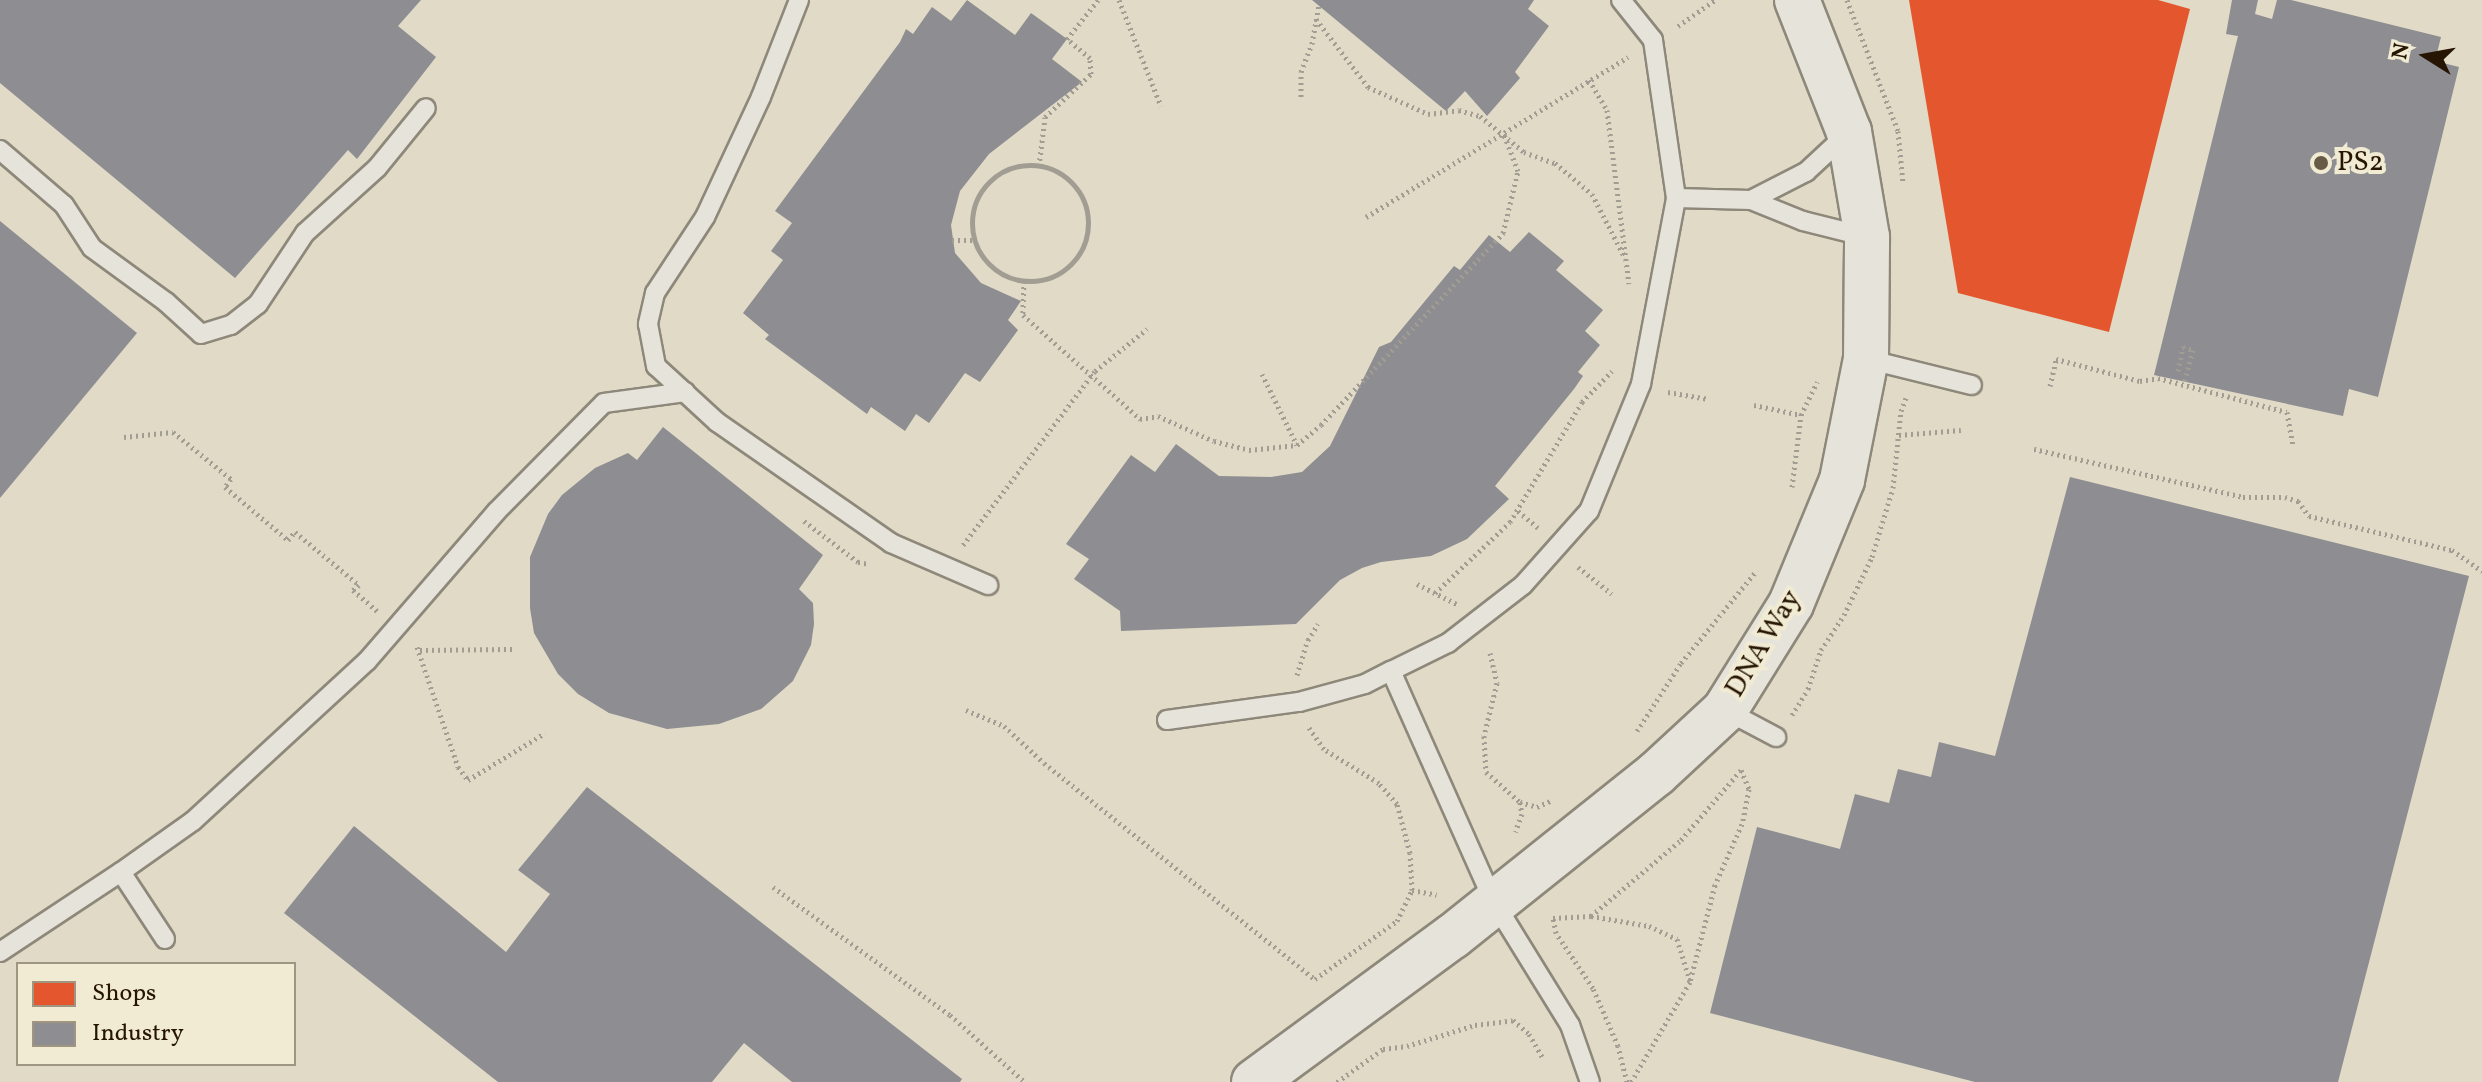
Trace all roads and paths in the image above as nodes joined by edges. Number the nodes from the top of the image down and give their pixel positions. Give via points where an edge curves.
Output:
1 (799, 0) edge
2 (1098, 0) edge
3 (1119, 0) edge
4 (1621, 0) edge
5 (1715, 0) edge
6 (1797, 0) edge
7 (1319, 6) dead end
8 (1316, 19) junction
9 (1674, 29) dead end
10 (1631, 55) dead end
11 (1589, 80) junction
12 (1301, 97) dead end
13 (1161, 106) dead end
14 (426, 108) dead end
15 (1849, 132) junction
16 (1504, 134) junction
17 (0, 150) edge
18 (1039, 166) junction
19 (1676, 198) junction
20 (1751, 200) junction
21 (1366, 217) dead end
22 (1867, 237) junction
23 (952, 240) dead end
24 (974, 240) junction
25 (1024, 281) junction
26 (1147, 329) dead end
27 (1866, 359) junction
28 (2178, 371) dead end
29 (1611, 373) dead end
30 (1262, 374) dead end
31 (1092, 375) junction
32 (2184, 384) junction
33 (1972, 385) dead end
34 (2050, 386) dead end
35 (685, 392) junction
36 (1668, 392) dead end
37 (1907, 397) dead end
38 (1708, 399) dead end
39 (1754, 405) dead end
40 (1961, 430) dead end
41 (1899, 435) junction
42 (124, 437) dead end
43 (1297, 445) junction
44 (2293, 445) dead end
45 (2034, 449) dead end
46 (1788, 502) dead end
47 (1518, 510) junction
48 (1544, 534) dead end
49 (963, 546) dead end
50 (1577, 566) dead end
51 (1759, 567) dead end
52 (2482, 571) edge
53 (1417, 584) dead end
54 (988, 585) dead end
55 (1435, 593) junction
56 (1612, 594) dead end
57 (1457, 604) dead end
58 (378, 612) dead end
59 (1318, 624) dead end
60 (514, 649) dead end
61 (1490, 653) dead end
62 (1391, 671) junction
63 (1297, 676) dead end
64 (966, 710) dead end
65 (1725, 710) junction
66 (1791, 717) dead end
67 (1167, 720) dead end
68 (1306, 722) dead end
69 (545, 733) dead end
70 (1635, 734) dead end
71 (1776, 737) dead end
72 (1560, 798) dead end
73 (1520, 802) junction
74 (1515, 833) dead end
75 (121, 872) junction
76 (773, 887) dead end
77 (1412, 890) junction
78 (1437, 895) dead end
79 (1494, 902) junction
80 (1591, 916) junction
81 (165, 939) dead end
82 (0, 952) edge
83 (1690, 982) junction
84 (1543, 1058) dead end
85 (1025, 1082) edge
86 (1254, 1082) edge
87 (1337, 1082) edge
88 (1590, 1082) edge
89 (1629, 1082) edge

1 - 35 lane via 705,217 655,293 648,324 656,366
2 - 18 path via 1067,39 1090,58 1091,74 1045,117
3 - 13 path
4 - 19 lane via 1653,40
5 - 9 path
6 - 15 main road, DNA Way
7 - 8 path
8 - 12 path via 1301,72
8 - 16 path via 1368,87 1428,114 1459,110 1480,116
10 - 11 path
11 - 16 path
11 - 16 path via 1607,110 1627,261 1592,194 1555,163 1524,152
14 - 17 lane via 377,168 305,233 258,304 231,325 201,334 92,248 64,205
15 - 20 lane via 1806,172
15 - 22 main road, DNA Way
16 - 21 path
16 - 43 path via 1518,171 1503,233
18 - 24 path via 1018,166 987,184 972,220
18 - 25 path via 1062,175 1076,188 1088,224 1085,243 1068,266 1043,281
19 - 20 lane
19 - 62 lane via 1641,384 1589,511 1523,585 1448,643
20 - 22 lane via 1803,221
22 - 27 main road, DNA Way
23 - 24 path
24 - 25 path via 993,268
25 - 31 path via 1023,315
26 - 31 path
27 - 33 lane
27 - 65 main road, DNA Way via 1842,480 1825,527 1791,604
28 - 32 path via 2183,347 2193,350
29 - 47 path via 1582,402
30 - 43 path
31 - 43 path via 1140,419 1158,416 1249,450
31 - 49 path
32 - 34 path via 2158,378 2140,381 2056,359
32 - 44 path via 2287,412
35 - 54 lane via 717,422 891,543
35 - 75 lane via 604,403 496,512 367,661 193,821
36 - 38 path
37 - 41 path
39 - 46 path via 1801,415
40 - 41 path
41 - 66 path via 1893,488 1872,557
42 - 58 path via 173,432 231,479 225,487 288,540 295,532 359,585 353,590
45 - 52 path via 2243,497 2285,497 2298,501 2309,516 2452,550
47 - 48 path
47 - 55 path
50 - 56 path
51 - 70 path via 1681,663
53 - 55 path
55 - 57 path
59 - 63 path
60 - 69 path via 420,650 427,685 458,767 468,780
61 - 73 path via 1497,683 1484,736 1486,772
62 - 67 lane via 1365,684 1299,702
62 - 79 lane
64 - 77 path via 1004,726 1315,979 1397,921
65 - 71 lane
65 - 79 main road, DNA Way via 1656,774
68 - 77 path via 1324,749 1379,783 1397,804 1410,853
72 - 73 path via 1537,807
73 - 74 path
75 - 81 lane
75 - 82 lane
76 - 85 path via 950,1015
77 - 78 path
79 - 86 main road, DNA Way
79 - 88 lane via 1570,1025
80 - 83 path via 1649,926 1677,939
80 - 83 path via 1681,840 1741,770 1749,789 1742,824 1715,885
80 - 89 path via 1553,918 1556,933 1593,988
83 - 89 path
84 - 87 path via 1513,1020 1383,1049

